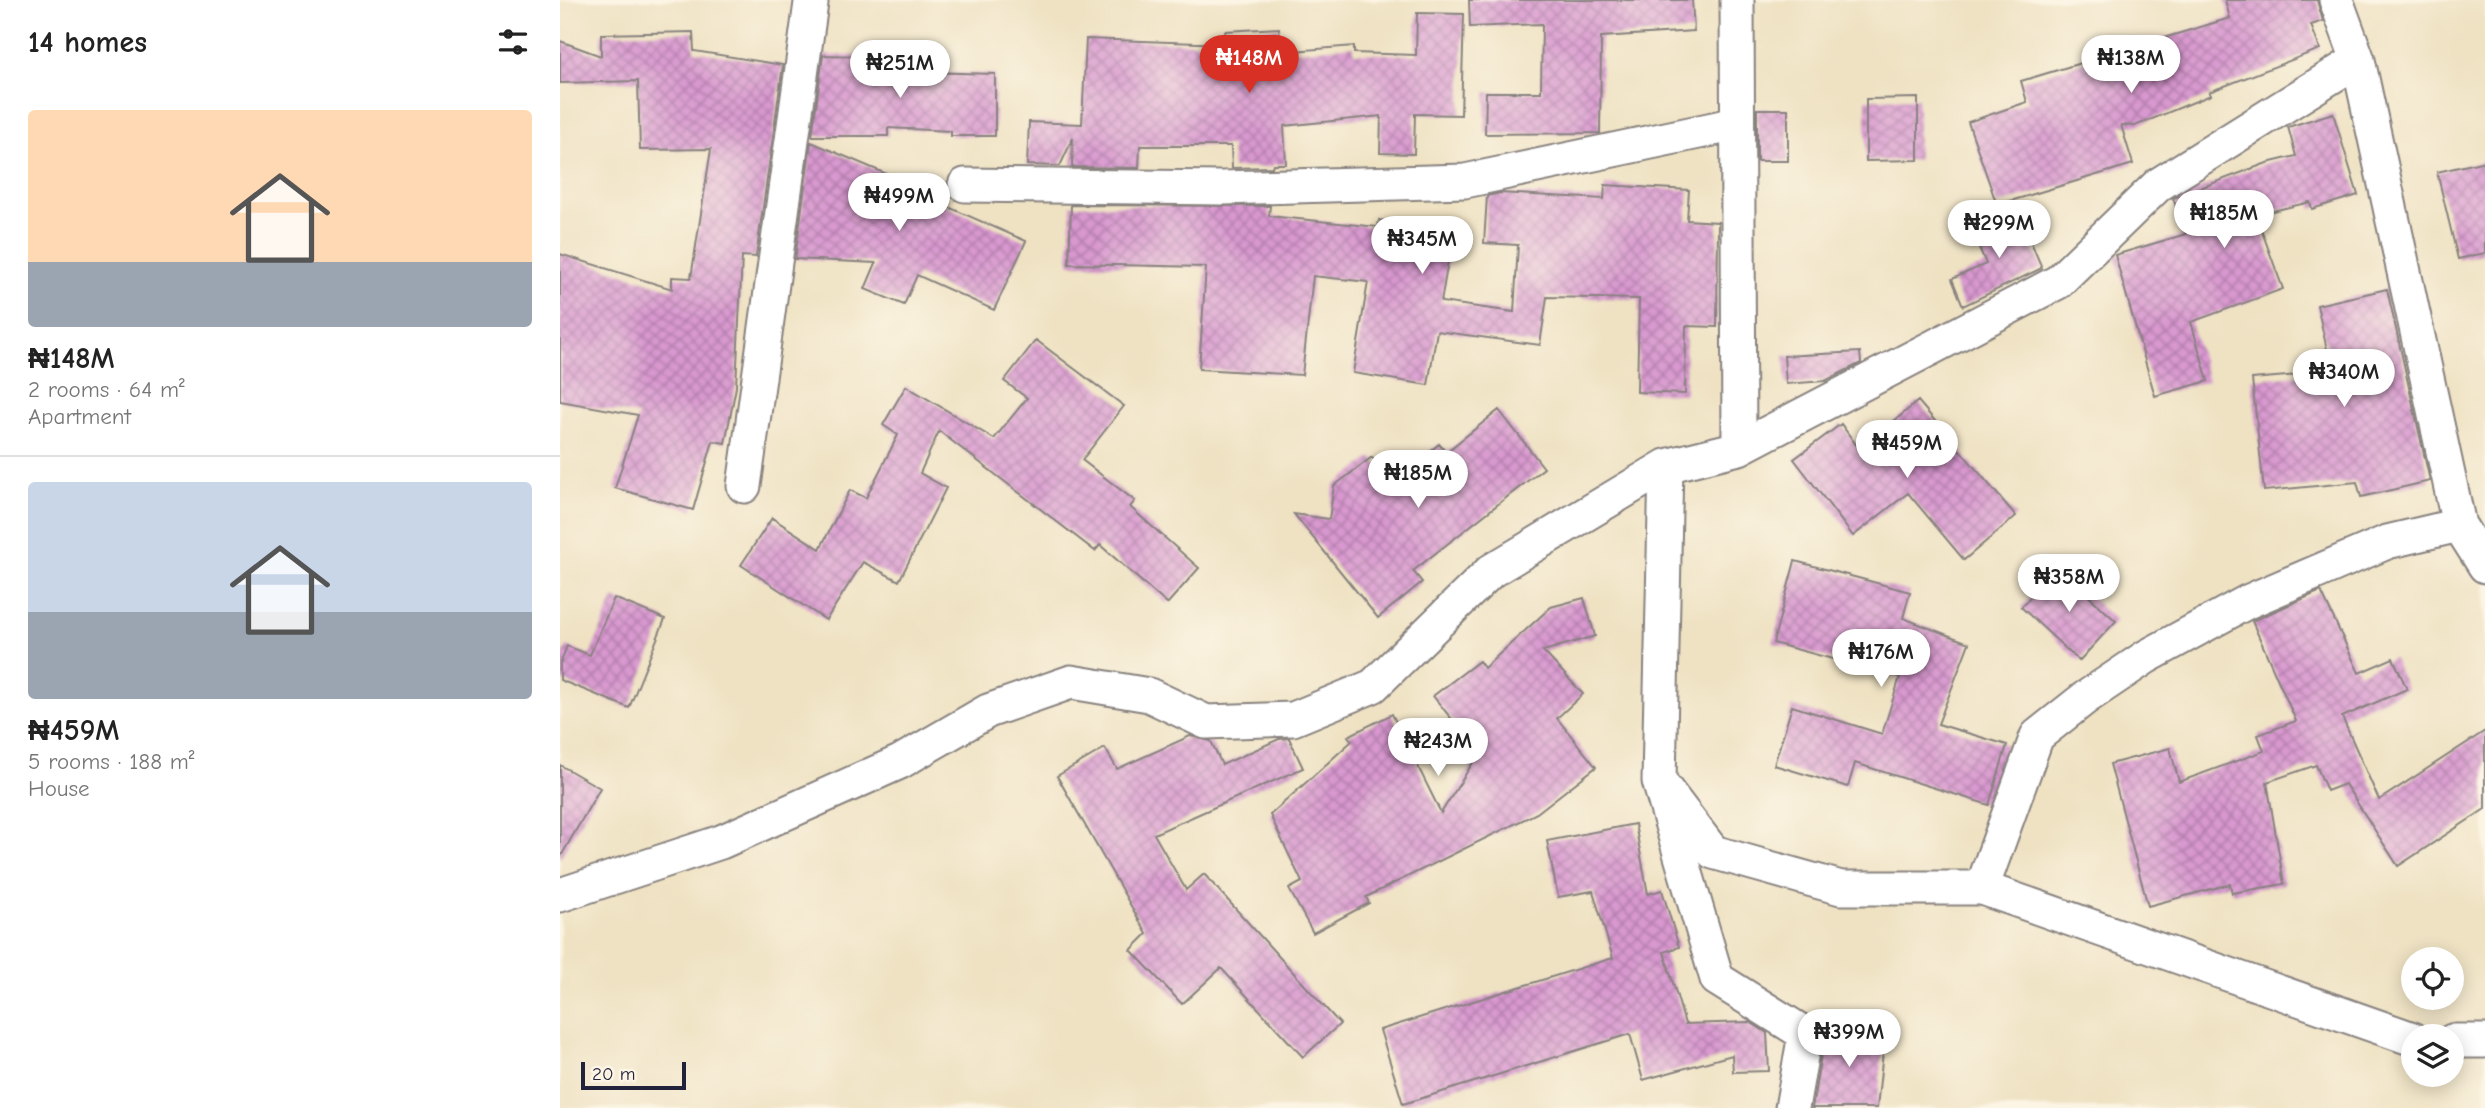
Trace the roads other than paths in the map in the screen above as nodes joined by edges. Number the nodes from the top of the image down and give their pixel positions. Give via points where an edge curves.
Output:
1 (1737, 0) edge
2 (2336, 0) edge
3 (808, 1) edge
4 (2358, 60) junction
5 (1737, 124) junction
6 (965, 185) dead end
7 (1739, 448) junction
8 (1666, 466) junction
9 (744, 486) dead end
10 (2459, 525) junction
11 (2485, 566) edge
12 (1659, 781) junction
13 (1982, 888) junction
14 (560, 895) edge
15 (2401, 1035) edge
16 (2464, 1041) edge
17 (2485, 1041) edge
18 (1792, 1108) edge

1 - 5 street
2 - 4 street
3 - 9 street
4 - 7 street via 2158,185 2058,282
4 - 10 street
5 - 6 street via 1465,181 1223,188
5 - 7 street
7 - 8 street
8 - 12 street
8 - 14 street via 1491,571 1373,686 1293,719 1206,722 1149,695 1071,682 988,711 900,762 721,842
10 - 11 street
10 - 13 street via 2387,542 2247,602 2146,657 2085,698 2037,736
12 - 13 street via 1713,852 1841,888
12 - 18 street via 1717,979 1805,1034
13 - 15 street
16 - 17 street

